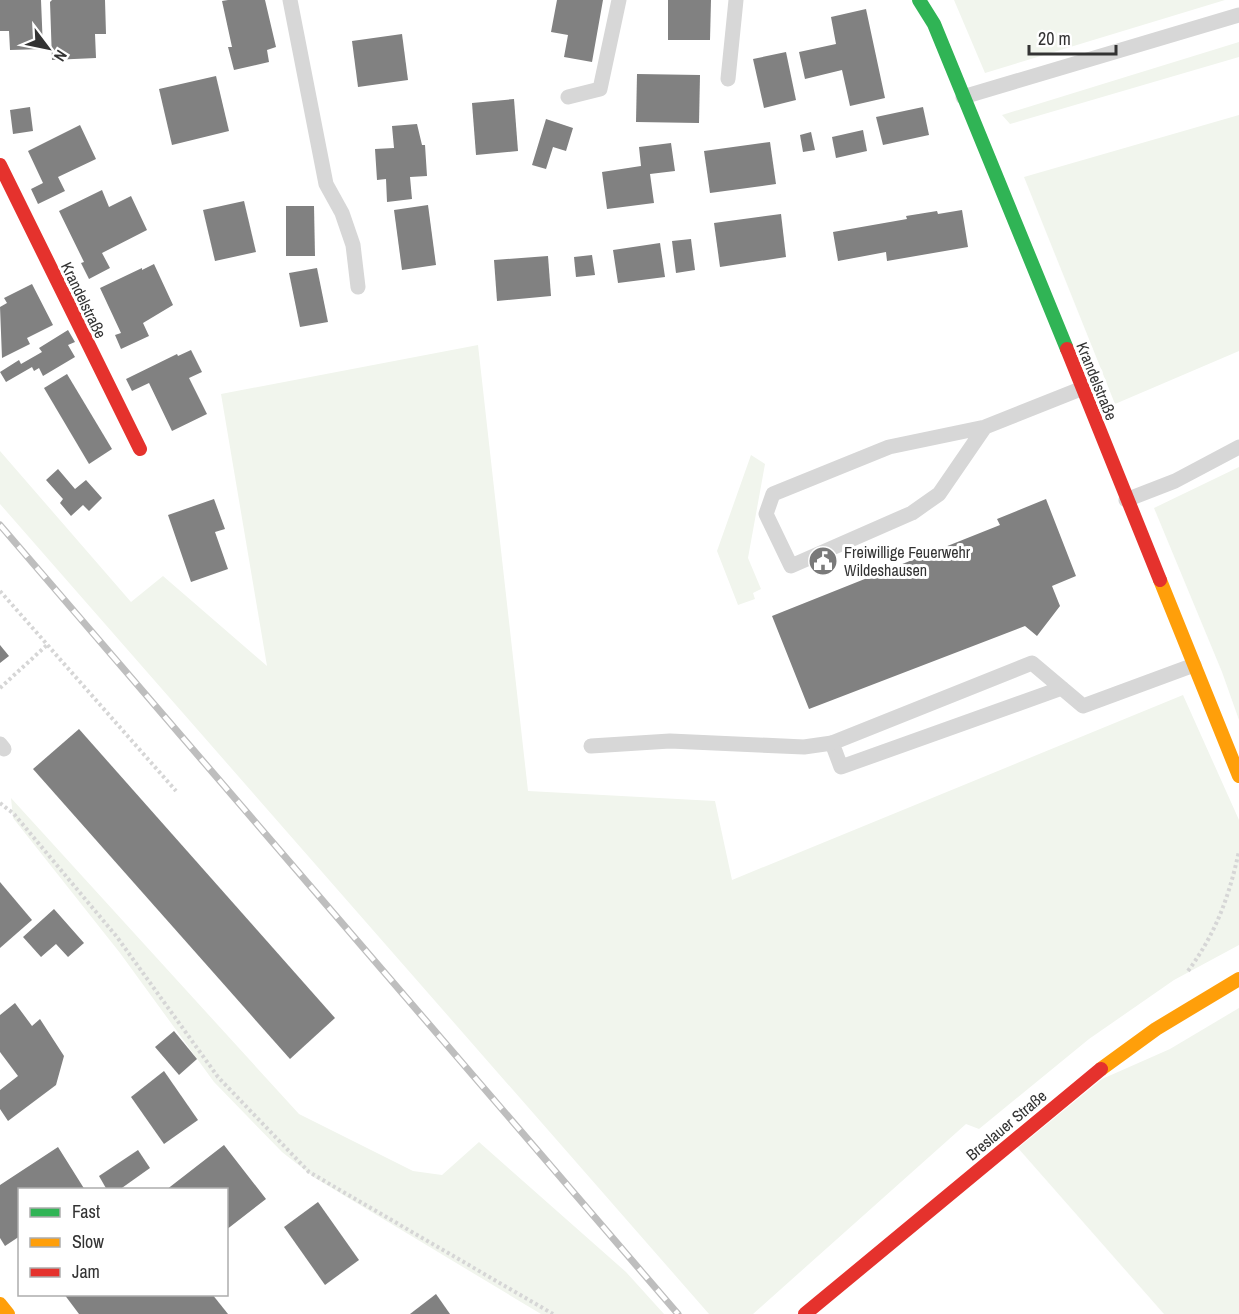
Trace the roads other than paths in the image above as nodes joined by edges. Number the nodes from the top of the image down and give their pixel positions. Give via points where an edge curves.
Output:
1 (290, 0) edge
2 (619, 0) edge
3 (736, 0) edge
4 (919, 0) edge
5 (1239, 15) edge
6 (728, 79) dead end
7 (568, 97) dead end
8 (963, 97) junction
9 (0, 165) edge
10 (358, 287) dead end
11 (1083, 388) junction
12 (985, 427) junction
13 (1239, 447) edge
14 (140, 449) dead end
15 (1126, 500) junction
16 (1194, 665) junction
17 (1062, 688) junction
18 (832, 743) junction
19 (591, 746) dead end
20 (1239, 776) edge
21 (1239, 979) edge
22 (0, 1304) edge
23 (8, 1314) edge
24 (805, 1314) edge

1 - 10 lane via 326,184 353,245
2 - 7 lane via 600,89
3 - 6 lane
4 - 8 street, Krandelstraße via 934,24
5 - 8 lane
8 - 11 street, Krandelstraße
9 - 14 street, Krandelstraße
11 - 12 lane
11 - 15 street, Krandelstraße
12 - 12 lane via 888,447 773,494 766,514 791,566 912,513 939,494
13 - 15 lane via 1175,481
15 - 16 street, Krandelstraße
16 - 17 lane via 1083,706
16 - 20 street, Krandelstraße
17 - 18 lane via 1032,663
17 - 18 lane via 841,767
18 - 19 lane via 804,747 670,741
21 - 24 street, Breslauer Straße via 1156,1029 1091,1076
22 - 23 street

